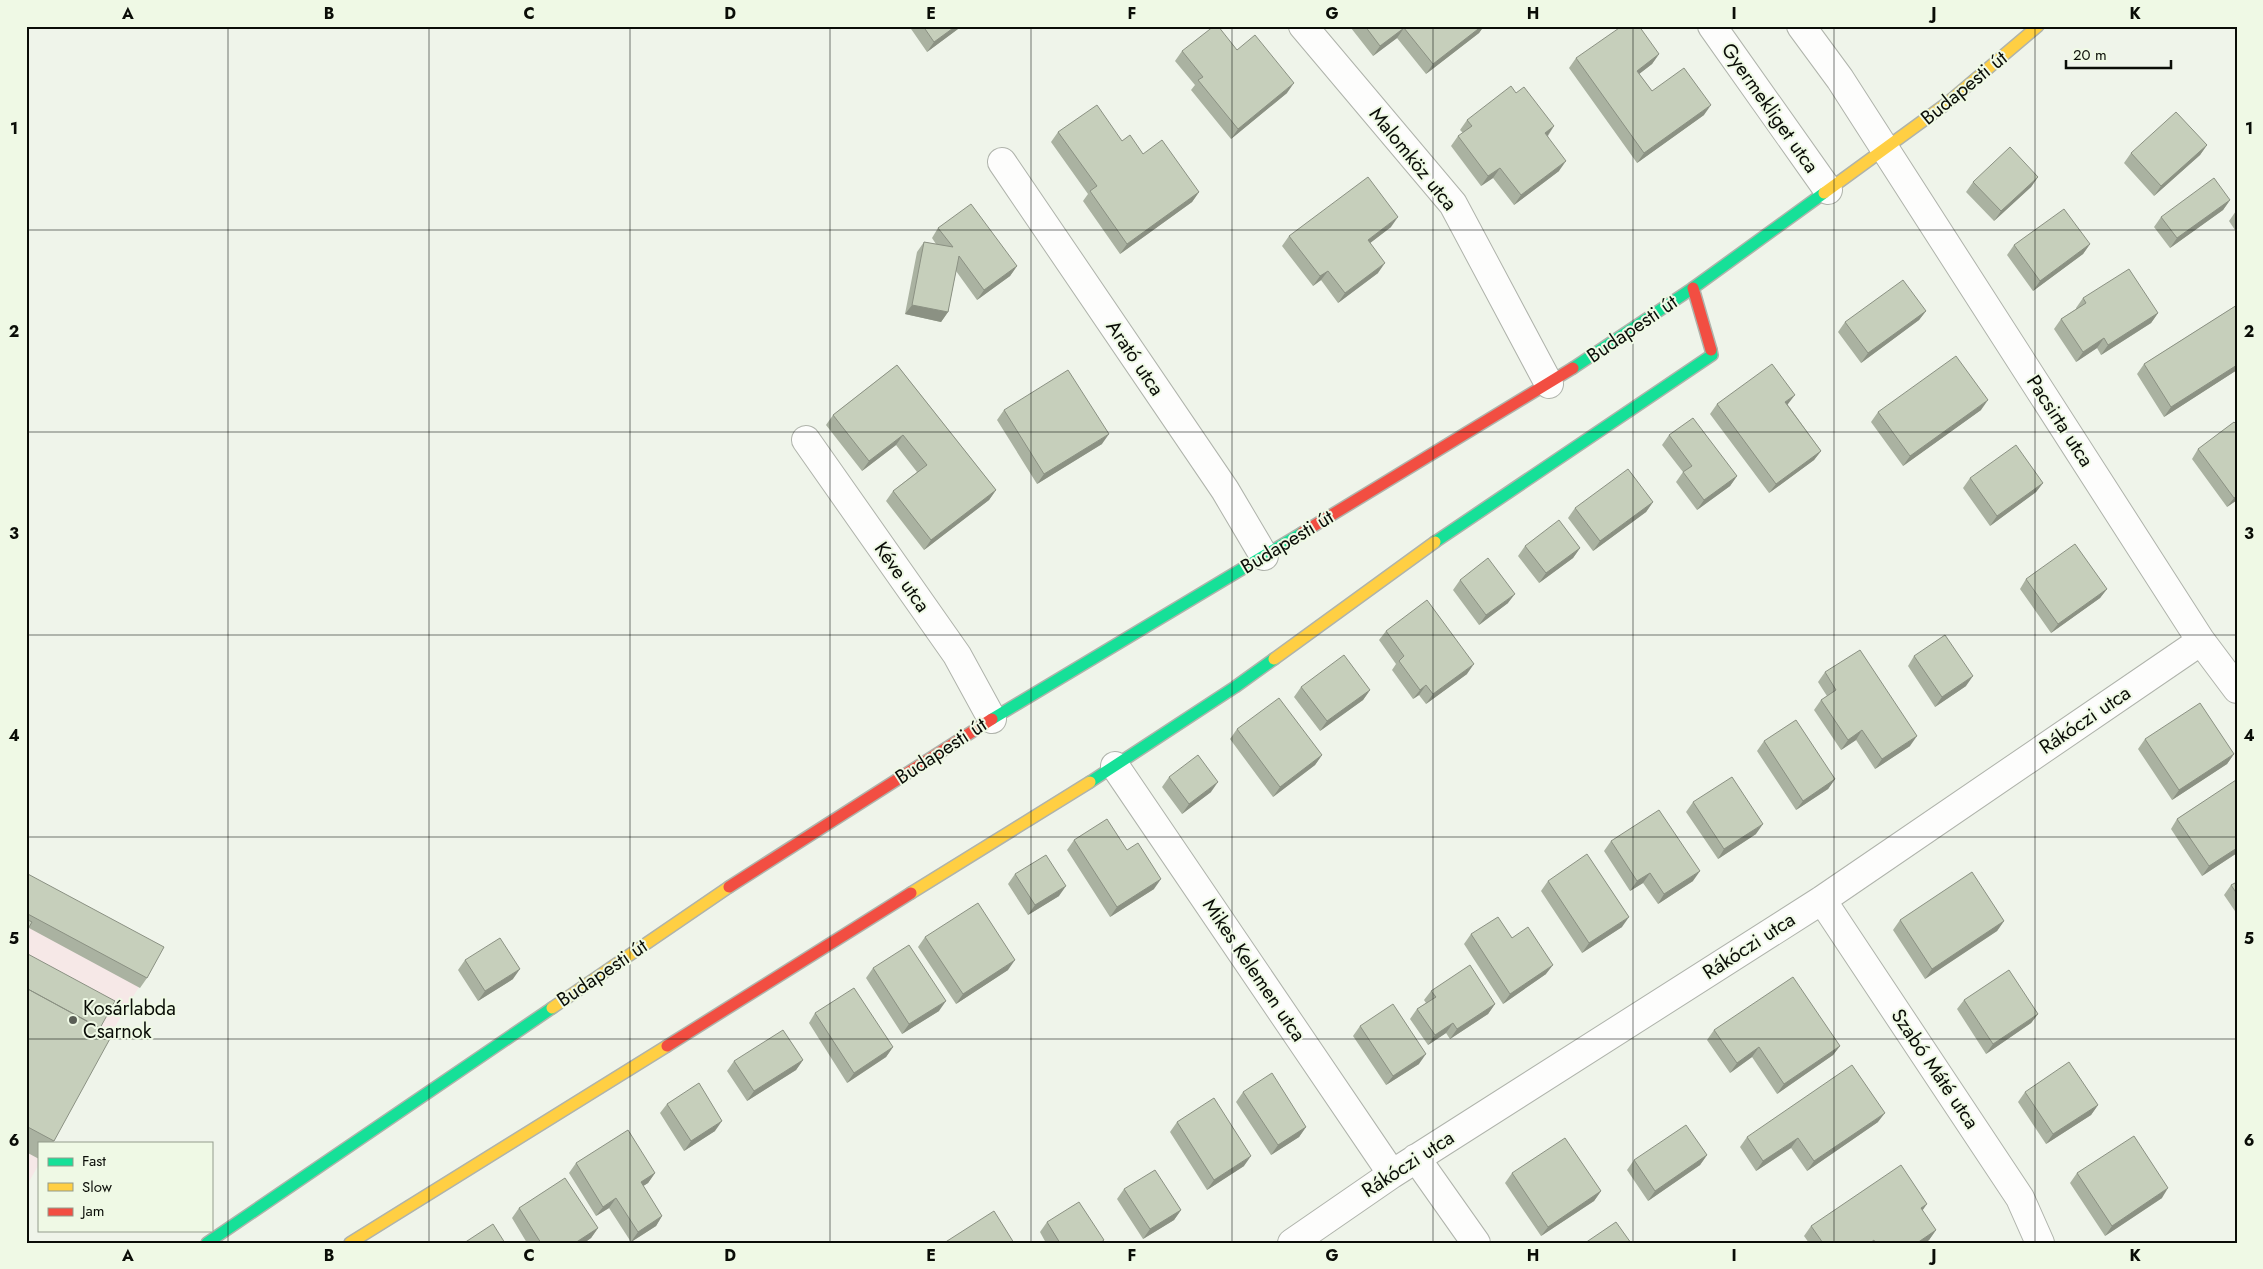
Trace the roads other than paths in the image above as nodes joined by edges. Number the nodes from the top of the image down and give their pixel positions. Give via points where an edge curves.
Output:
1 (1303, 26) edge
2 (1712, 26) edge
3 (1801, 26) edge
4 (2038, 26) edge
5 (1886, 150) junction
6 (1002, 162) dead end
7 (1828, 190) junction
8 (1693, 288) junction
9 (1549, 384) junction
10 (806, 440) dead end
11 (1264, 556) junction
12 (2201, 641) junction
13 (2237, 689) edge
14 (992, 719) junction
15 (1115, 766) junction
16 (1822, 900) junction
17 (1416, 1158) junction
18 (1392, 1174) junction
19 (206, 1243) edge
20 (350, 1243) edge
21 (1292, 1243) edge
22 (1476, 1243) edge
23 (2040, 1243) edge

1 - 9 street, Malomköz utca via 1453,204
2 - 7 street, Gyermekliget utca
3 - 5 street
4 - 5 street, Budapesti út
5 - 7 street, Budapesti út
5 - 12 street, Pacsirta utca
6 - 11 street, Arató utca via 1225,490
7 - 8 street, Budapesti út
8 - 9 street, Budapesti út
8 - 15 street, Budapesti út via 1712,355 1422,551 1235,687
9 - 11 street, Budapesti út
10 - 14 street, Kéve utca via 957,656
11 - 14 street, Budapesti út
12 - 13 street, Pacsirta utca
12 - 16 street, Rákóczi utca
14 - 19 street, Budapesti út via 745,876
15 - 18 street, Mikes Kelemen utca
15 - 20 street, Budapesti út
16 - 17 street, Rákóczi utca
16 - 23 street, Szabó Máté utca via 2020,1198
17 - 18 street, Rákóczi utca
17 - 22 street
18 - 21 street, Rákóczi utca

